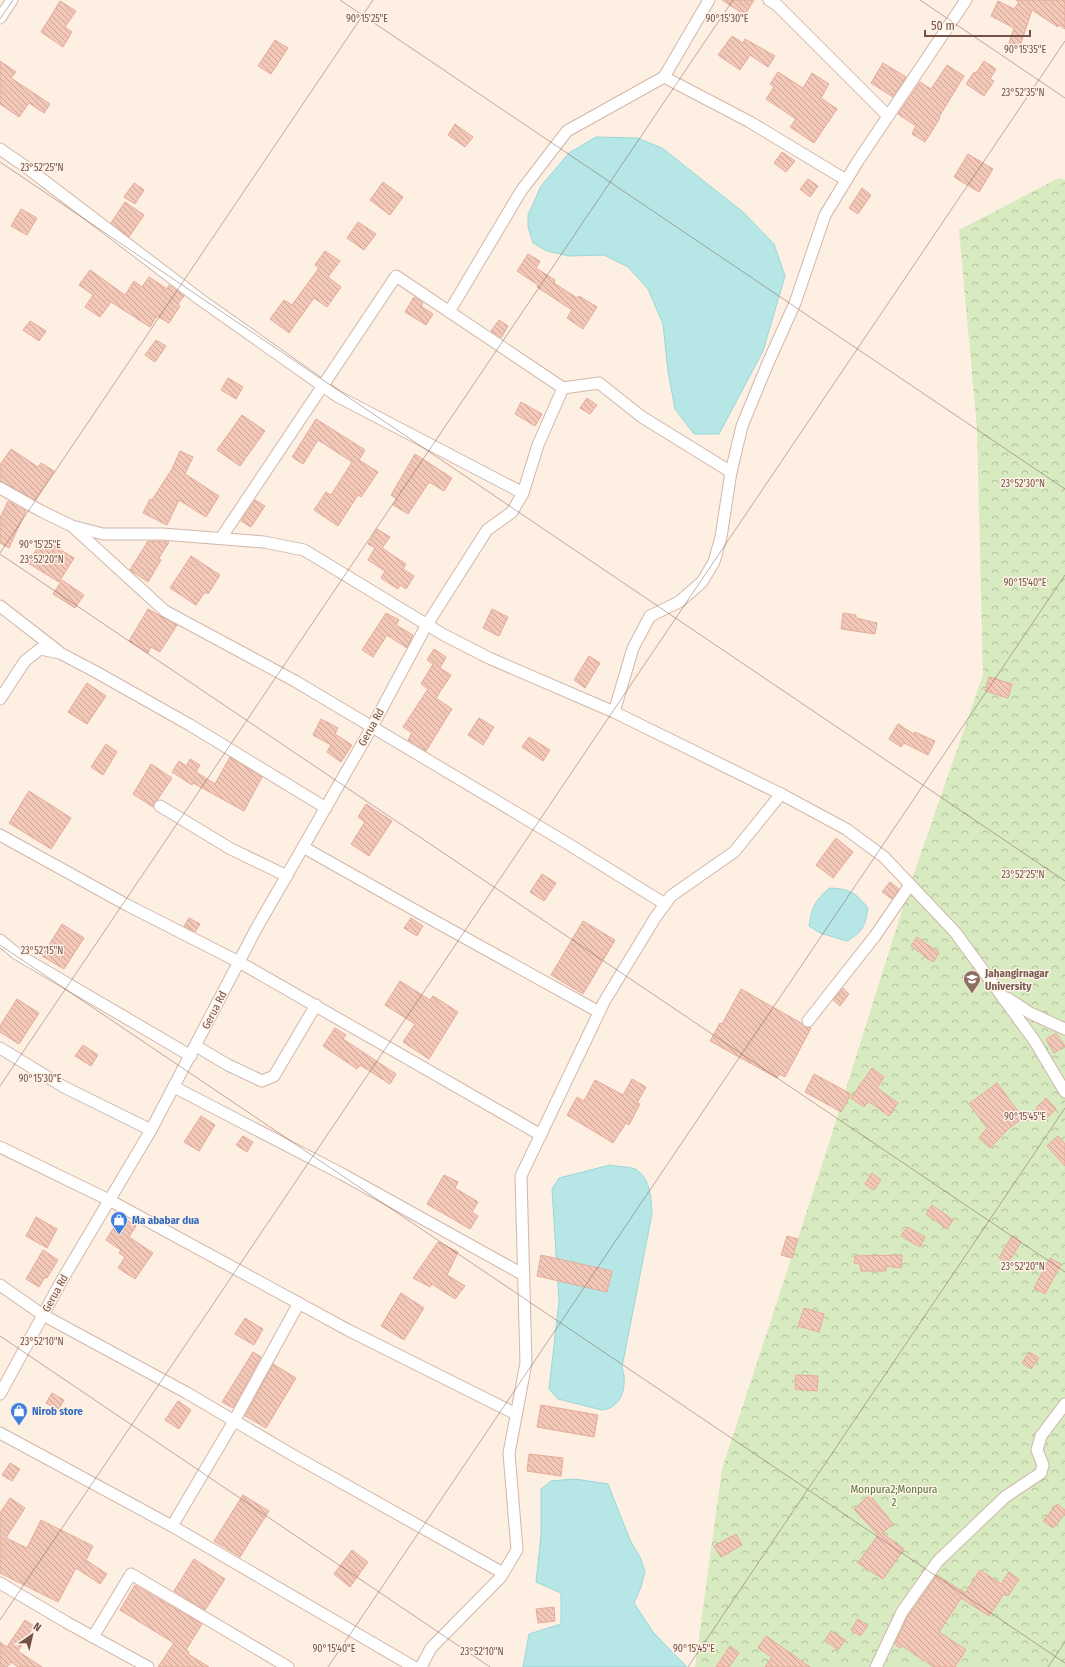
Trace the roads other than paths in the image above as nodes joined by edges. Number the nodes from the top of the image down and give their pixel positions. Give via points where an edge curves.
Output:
1 (12, 0) edge
2 (709, 0) edge
3 (769, 0) edge
4 (966, 0) edge
5 (0, 18) edge
6 (664, 77) junction
7 (888, 116) junction
8 (0, 149) edge
9 (846, 180) junction
10 (449, 312) junction
11 (322, 386) junction
12 (563, 388) junction
13 (731, 472) junction
14 (0, 488) edge
15 (523, 493) junction
16 (72, 526) junction
17 (221, 538) junction
18 (0, 606) edge
19 (426, 626) junction
20 (60, 653) junction
21 (0, 699) edge
22 (614, 712) junction
23 (372, 727) junction
24 (781, 794) junction
25 (160, 806) dead end
26 (326, 808) junction
27 (0, 835) edge
28 (303, 847) junction
29 (287, 876) junction
30 (910, 884) junction
31 (665, 904) junction
32 (0, 940) edge
33 (239, 962) junction
34 (1001, 995) junction
35 (316, 1005) junction
36 (599, 1012) junction
37 (808, 1021) dead end
38 (1065, 1029) edge
39 (196, 1046) junction
40 (0, 1048) edge
41 (191, 1056) junction
42 (174, 1087) junction
43 (1065, 1092) edge
44 (151, 1130) junction
45 (541, 1135) junction
46 (0, 1147) edge
47 (109, 1200) junction
48 (524, 1274) junction
49 (0, 1285) edge
50 (299, 1303) junction
51 (43, 1315) junction
52 (0, 1394) edge
53 (1065, 1404) edge
54 (516, 1414) junction
55 (234, 1421) junction
56 (0, 1433) edge
57 (172, 1526) junction
58 (503, 1573) junction
59 (0, 1583) edge
60 (93, 1637) junction
61 (148, 1667) edge
62 (288, 1667) edge
63 (414, 1667) edge
64 (421, 1667) edge
65 (876, 1667) edge

1 - 5 street
2 - 6 street
3 - 7 street via 777,5
4 - 7 street
6 - 9 street via 750,122
6 - 10 street via 567,131 521,191
7 - 9 street
8 - 11 street via 26,166 201,300
9 - 13 street via 825,215 795,303 742,426
10 - 11 street via 396,276
10 - 12 street
11 - 15 street via 336,396
11 - 17 street
12 - 13 street via 600,383 642,417
12 - 15 street, Gerua Rd via 538,444
13 - 22 street via 722,537 714,562 702,582 679,602 650,616 633,648
14 - 16 street
15 - 19 street, Gerua Rd via 512,512 487,530
16 - 17 street via 102,534 162,534
16 - 23 street via 165,611 295,681
17 - 19 street via 264,542 304,550
18 - 20 street
19 - 22 street via 489,658
19 - 23 street, Gerua Rd
20 - 21 street via 40,649 25,661
20 - 26 street via 190,725
22 - 24 street
23 - 26 street, Gerua Rd
23 - 31 street
24 - 30 street via 846,829 884,857
24 - 31 street via 734,852 671,896
25 - 29 street via 231,849
26 - 28 street, Gerua Rd
27 - 33 street via 127,905
28 - 29 street, Gerua Rd
28 - 36 street
29 - 33 street, Gerua Rd
30 - 34 street via 955,932
30 - 37 street via 875,936
31 - 36 street
32 - 41 street via 17,954
33 - 35 street
33 - 39 street, Gerua Rd
34 - 38 street via 1030,1013
34 - 43 street via 1034,1040
35 - 39 street via 274,1076 262,1081
35 - 45 street
36 - 45 street
39 - 41 street, Gerua Rd
40 - 44 street via 64,1087
41 - 42 street, Gerua Rd
42 - 44 street, Gerua Rd
42 - 48 street via 342,1174
44 - 47 street, Gerua Rd
45 - 48 street via 521,1176
46 - 47 street
47 - 50 street
47 - 51 street, Gerua Rd
48 - 54 street via 526,1363
49 - 51 street
50 - 54 street
50 - 55 street
51 - 52 street, Gerua Rd
51 - 55 street
53 - 65 street via 1041,1436 1037,1450 1043,1465 1041,1473 1005,1497 938,1561 902,1612
54 - 58 street via 509,1453 517,1550
55 - 57 street
55 - 58 street
56 - 57 street
57 - 63 street
58 - 64 street via 431,1648
59 - 60 street
60 - 61 street
60 - 62 street via 131,1574

